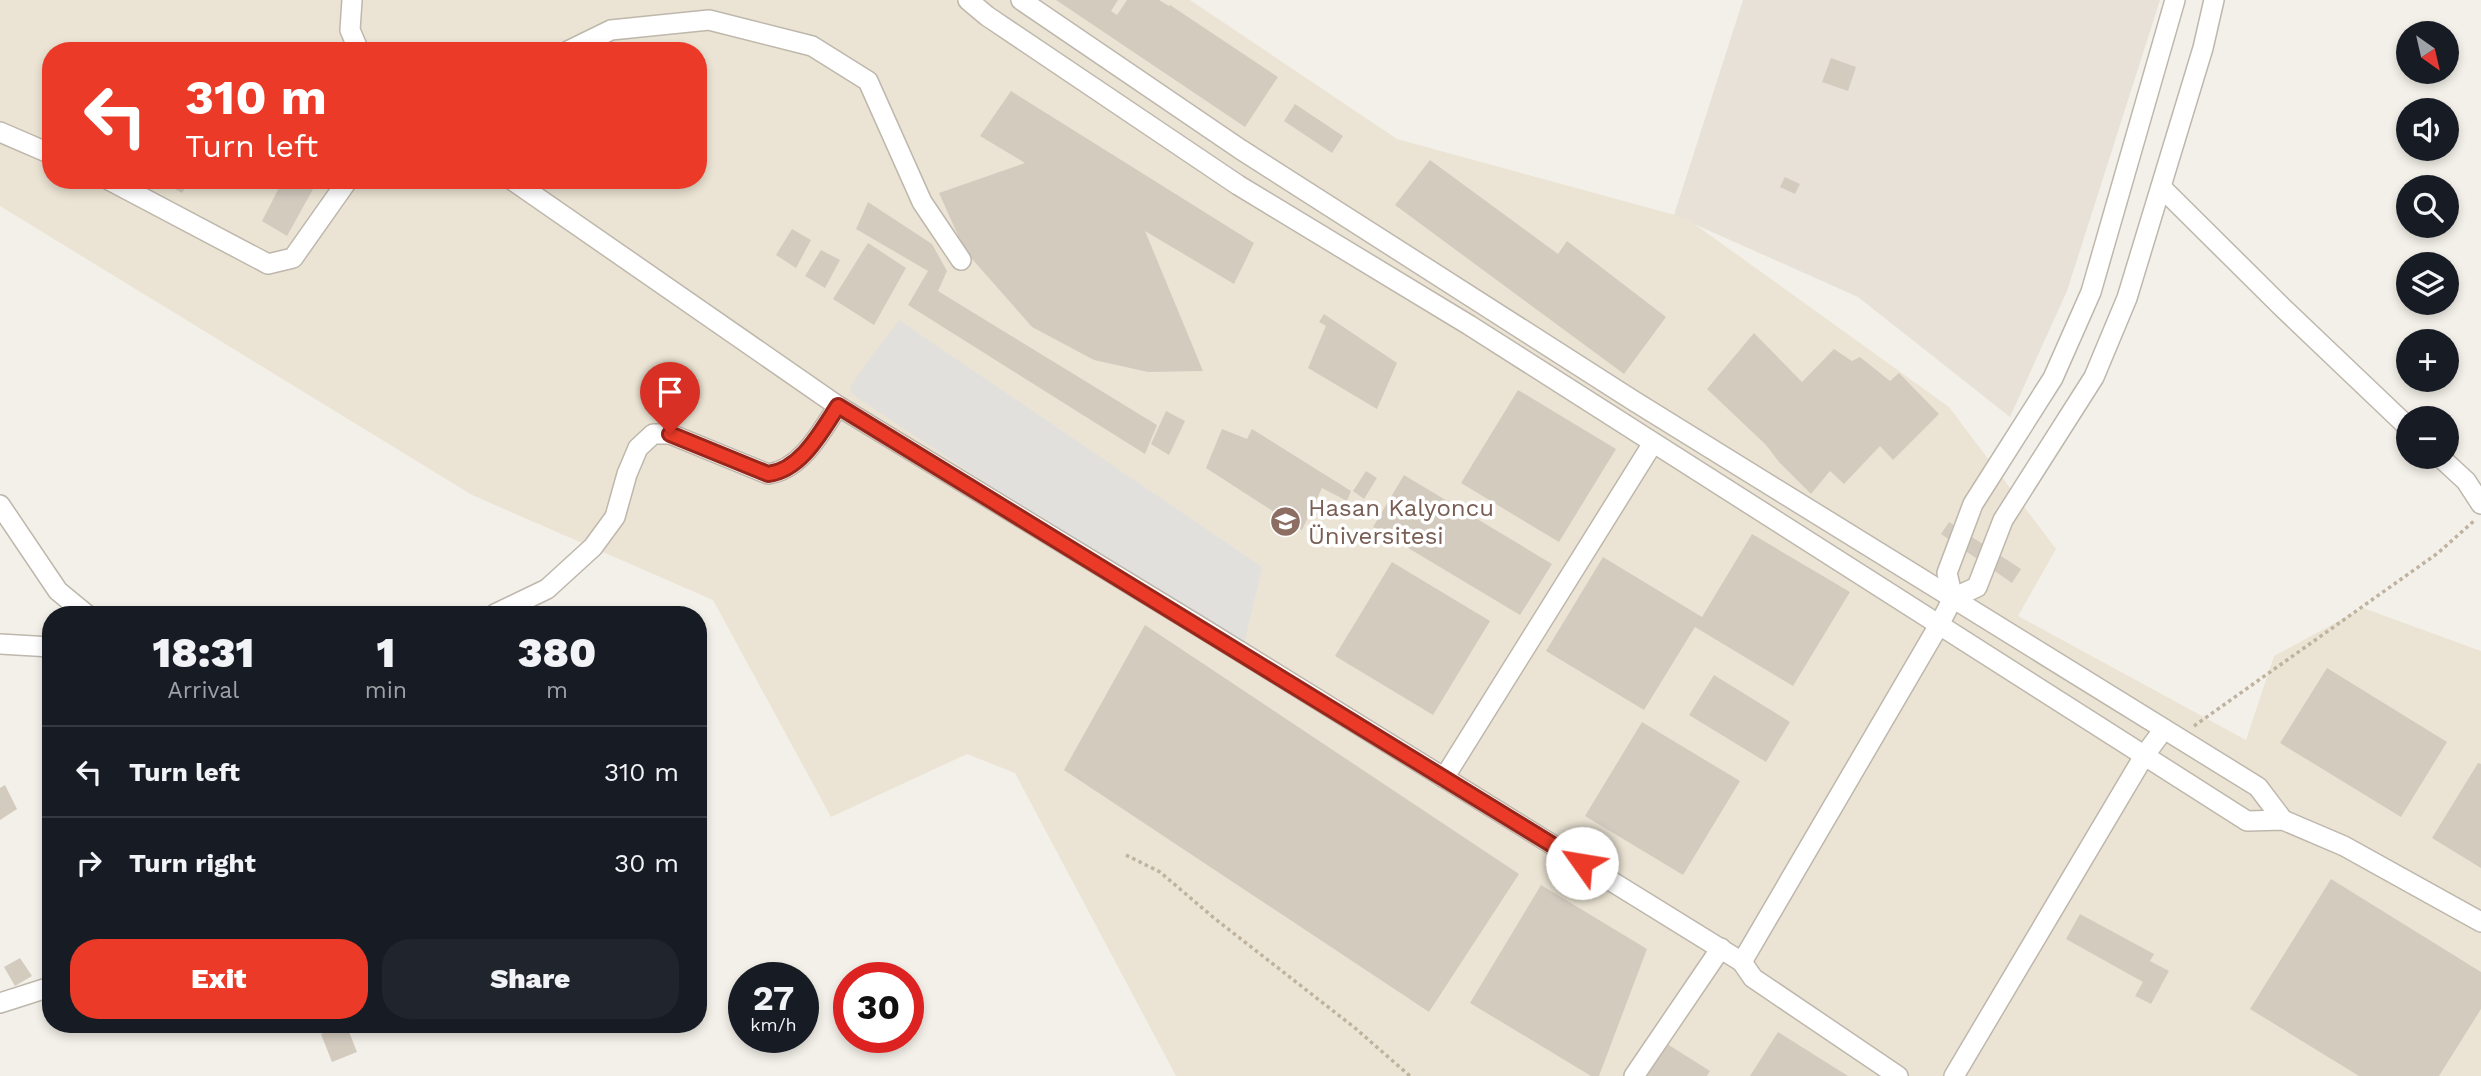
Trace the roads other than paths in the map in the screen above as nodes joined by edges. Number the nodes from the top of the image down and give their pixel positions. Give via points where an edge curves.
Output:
1 (352, 0) edge
2 (968, 0) edge
3 (1021, 0) edge
4 (2175, 0) edge
5 (2214, 0) edge
6 (355, 42) edge
7 (586, 42) edge
8 (0, 132) edge
9 (42, 151) edge
10 (2161, 187) junction
11 (126, 189) edge
12 (342, 189) edge
13 (525, 189) edge
14 (961, 260) dead end
15 (838, 406) junction
16 (2396, 415) edge
17 (1653, 443) junction
18 (2453, 469) edge
19 (2481, 504) edge
20 (0, 505) edge
21 (1953, 598) junction
22 (76, 606) edge
23 (512, 606) edge
24 (1940, 625) junction
25 (0, 644) edge
26 (42, 646) edge
27 (2171, 733) junction
28 (2144, 755) junction
29 (1444, 778) junction
30 (2283, 820) junction
31 (2481, 922) edge
32 (1721, 948) junction
33 (1742, 962) junction
34 (42, 990) edge
35 (0, 1003) edge
36 (1634, 1076) edge
37 (1898, 1076) edge
38 (1954, 1076) edge

1 - 6 street via 350,30
2 - 17 street via 1238,185
3 - 21 street via 1251,157
4 - 21 street via 2091,292 2053,378 1973,504 1947,573
5 - 10 street
7 - 14 street via 611,30 709,20 812,46 868,81 922,202
8 - 9 street
10 - 16 street
10 - 21 street via 2127,298 2094,377 2003,520 1977,587
11 - 12 street via 268,264 293,258
13 - 15 street
15 - 23 street via 802,455 782,472 768,474 670,434 653,434 638,448 615,517 593,547 547,589
15 - 29 street
17 - 24 street
17 - 29 street
18 - 19 street
20 - 22 street via 58,591
21 - 24 street
21 - 27 street
24 - 28 street
24 - 33 street
25 - 26 street
27 - 28 street
27 - 30 street via 2258,787
28 - 30 street via 2247,821
28 - 38 street
29 - 32 street
30 - 31 street via 2344,846
32 - 33 street
32 - 36 street
33 - 37 street via 1753,978
34 - 35 street

